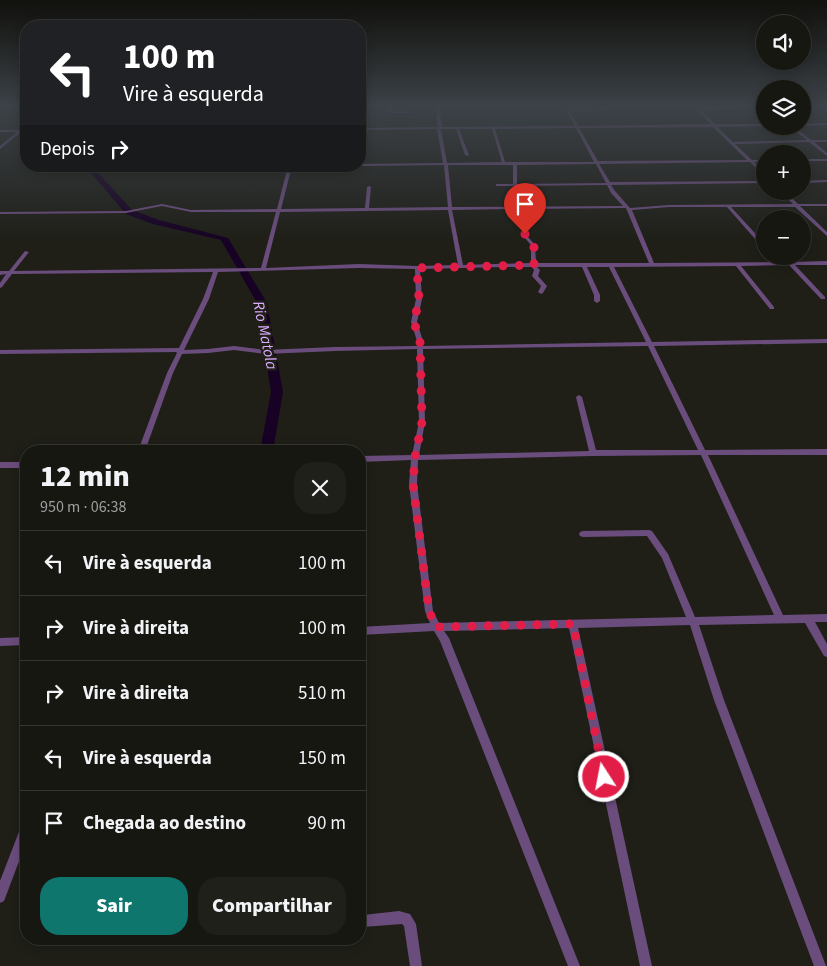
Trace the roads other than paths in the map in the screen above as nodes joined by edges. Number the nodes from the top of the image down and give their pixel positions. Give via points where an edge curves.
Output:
1 (443, 150) edge
2 (465, 150) edge
3 (500, 150) edge
4 (591, 150) edge
5 (739, 150) edge
6 (467, 155) dead end
7 (811, 160) edge
8 (827, 160) edge
9 (751, 161) junction
10 (756, 161) edge
11 (598, 162) junction
12 (515, 163) junction
13 (445, 164) junction
14 (504, 164) junction
15 (366, 165) edge
16 (756, 167) edge
17 (289, 172) edge
18 (827, 181) edge
19 (756, 182) edge
20 (811, 182) edge
21 (609, 183) junction
22 (497, 185) dead end
23 (515, 185) junction
24 (369, 187) dead end
25 (792, 200) edge
26 (797, 205) junction
27 (827, 205) edge
28 (626, 207) junction
29 (729, 207) junction
30 (450, 209) junction
31 (518, 209) junction
32 (277, 210) junction
33 (367, 210) junction
34 (0, 213) edge
35 (827, 235) edge
36 (756, 237) edge
37 (27, 252) dead end
38 (811, 263) edge
39 (827, 263) edge
40 (737, 264) junction
41 (756, 264) edge
42 (534, 265) junction
43 (584, 265) junction
44 (611, 265) junction
45 (652, 265) junction
46 (792, 265) edge
47 (461, 266) junction
48 (417, 268) junction
49 (216, 270) junction
50 (263, 270) junction
51 (0, 272) edge
52 (11, 272) junction
53 (0, 286) edge
54 (540, 292) dead end
55 (823, 298) dead end
56 (597, 301) dead end
57 (772, 308) dead end
58 (827, 341) edge
59 (650, 344) junction
60 (418, 348) junction
61 (180, 351) junction
62 (0, 352) edge
63 (579, 397) dead end
64 (144, 445) edge
65 (702, 452) junction
66 (827, 452) edge
67 (593, 453) junction
68 (415, 457) junction
69 (366, 459) edge
70 (0, 465) edge
71 (20, 465) edge
72 (584, 534) dead end
73 (808, 618) junction
74 (827, 618) edge
75 (780, 619) junction
76 (692, 622) junction
77 (573, 624) junction
78 (436, 627) junction
79 (366, 631) edge
80 (20, 641) edge
81 (0, 643) edge
82 (827, 653) edge
83 (20, 844) edge
84 (0, 896) edge
85 (366, 921) edge
86 (416, 966) edge
87 (574, 966) edge
88 (646, 966) edge
89 (820, 966) edge

1 - 13 street
2 - 6 street
3 - 14 street
4 - 11 street
5 - 9 street
7 - 8 street
9 - 10 street
9 - 11 street
9 - 16 street
11 - 12 street
11 - 21 street
12 - 14 street
12 - 23 street
13 - 14 street
13 - 15 street
13 - 30 street
17 - 32 street
18 - 20 street
19 - 21 street
21 - 23 street
21 - 28 street
22 - 23 street
24 - 33 street
25 - 26 street
26 - 27 street
26 - 29 street
26 - 35 street
28 - 29 street
28 - 31 street
28 - 45 street
29 - 36 street
30 - 31 street
30 - 33 street
30 - 47 street
31 - 42 street via 526,237 534,247
32 - 33 street
32 - 34 street via 191,211 162,205 126,212
32 - 50 street
37 - 52 street
38 - 39 street
40 - 41 street
40 - 45 street
40 - 57 street
42 - 43 street
42 - 47 street
42 - 54 street via 537,270 534,276 544,286
43 - 44 street
43 - 56 street
44 - 45 street
44 - 59 street
46 - 55 street
47 - 48 street
48 - 50 street via 356,266
48 - 60 street via 419,299 414,322 420,341
49 - 50 street
49 - 52 street via 76,274
49 - 61 street via 206,299
51 - 52 street
52 - 53 street
58 - 59 street
59 - 60 street
59 - 65 street
60 - 61 street
60 - 68 street via 422,422
61 - 62 street
61 - 64 street
63 - 67 street
65 - 66 street
65 - 67 street
65 - 75 street
67 - 68 street
68 - 69 street
68 - 78 street via 413,484 419,542 429,611
70 - 71 street
72 - 76 street via 649,533 665,556
73 - 74 street
73 - 75 street
73 - 82 street
75 - 76 street
76 - 77 street
76 - 89 street
77 - 78 street
77 - 88 street
78 - 79 street
78 - 87 street via 444,638
80 - 81 street
83 - 84 street
85 - 86 street via 406,918 410,924

